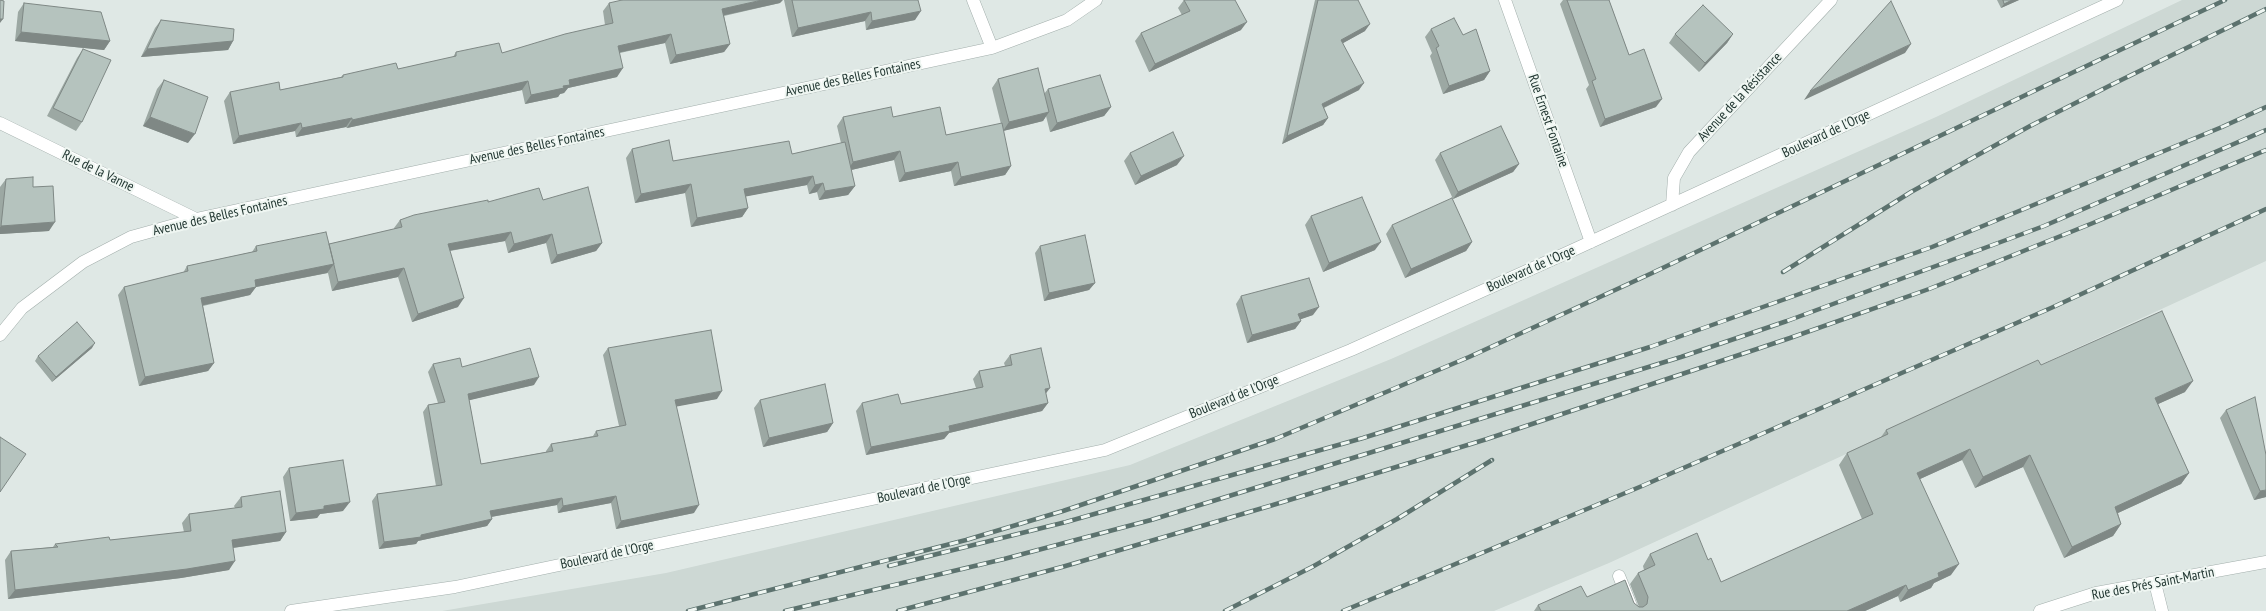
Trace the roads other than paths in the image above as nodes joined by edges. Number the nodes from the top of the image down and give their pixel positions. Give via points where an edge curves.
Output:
1 (973, 0) edge
2 (1096, 0) edge
3 (1505, 0) edge
4 (1831, 0) edge
5 (2117, 0) edge
6 (992, 48) junction
7 (0, 123) edge
8 (1672, 205) junction
9 (196, 219) junction
10 (1591, 242) junction
11 (0, 335) edge
12 (2266, 562) edge
13 (1619, 576) dead end
14 (2155, 583) junction
15 (291, 611) edge
16 (1633, 611) edge
17 (2040, 611) edge
18 (2162, 611) edge

1 - 6 street
2 - 6 street, Avenue des Belles Fontaines via 1067,20
3 - 10 street, Rue Ernest Fontaine
4 - 8 street, Avenue de la Résistance via 1689,152 1674,178
5 - 8 street, Boulevard de l'Orge
6 - 9 street, Avenue des Belles Fontaines
7 - 9 street, Rue de la Vanne
8 - 10 street, Boulevard de l'Orge
9 - 11 street, Avenue des Belles Fontaines via 131,238 83,262 22,308
10 - 15 street, Boulevard de l'Orge via 1351,350 1104,450 455,587
12 - 14 street, Rue des Prés Saint-Martin
13 - 16 street
14 - 17 street, Rue des Prés Saint-Martin via 2096,593
14 - 18 street

